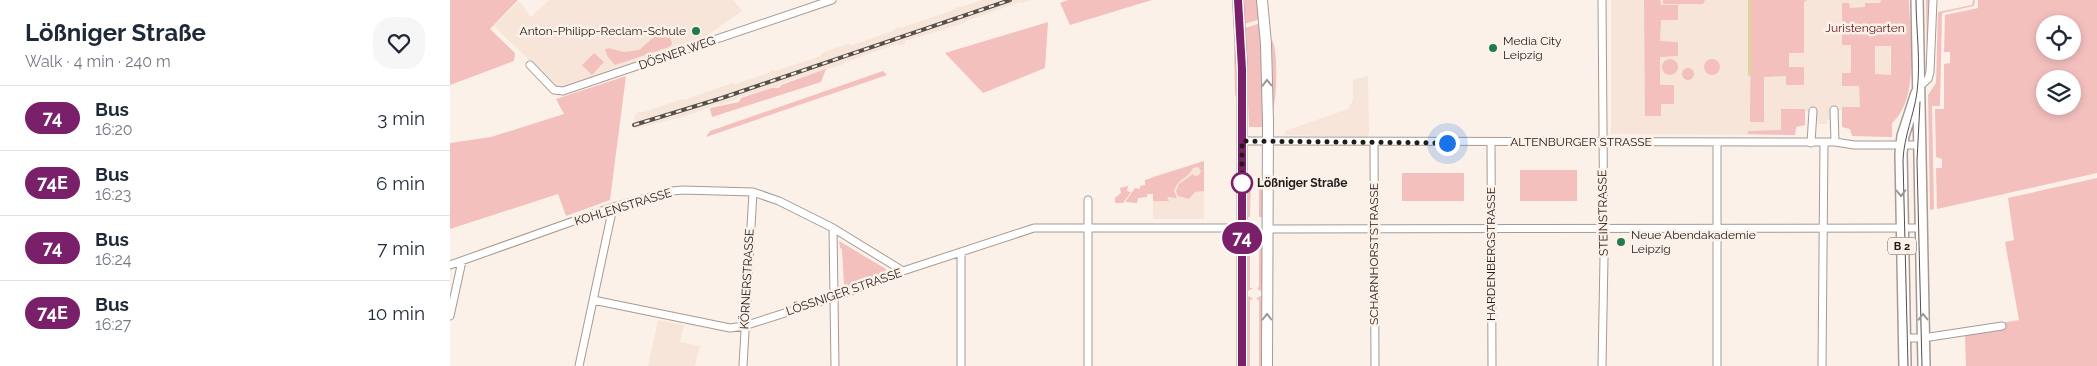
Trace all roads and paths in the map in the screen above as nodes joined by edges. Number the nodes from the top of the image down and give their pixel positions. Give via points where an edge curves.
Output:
1 (832, 0) edge
2 (1238, 0) edge
3 (1262, 0) edge
4 (1602, 0) edge
5 (1918, 0) edge
6 (1933, 0) edge
7 (530, 65) dead end
8 (1919, 87) junction
9 (1834, 110) dead end
10 (1813, 111) dead end
11 (1242, 141) junction
12 (1268, 142) junction
13 (1374, 142) junction
14 (1491, 142) junction
15 (1602, 142) junction
16 (1716, 142) junction
17 (1824, 142) junction
18 (1835, 142) junction
19 (1811, 143) junction
20 (1901, 144) junction
21 (1919, 144) junction
22 (753, 192) junction
23 (1088, 200) dead end
24 (613, 207) junction
25 (1088, 227) junction
26 (834, 228) junction
27 (1242, 228) junction
28 (1374, 228) junction
29 (1921, 228) junction
30 (1267, 229) junction
31 (1491, 229) junction
32 (1603, 229) junction
33 (1717, 229) junction
34 (1824, 229) junction
35 (1902, 229) junction
36 (961, 253) junction
37 (462, 261) junction
38 (450, 265) edge
39 (903, 271) junction
40 (834, 297) junction
41 (594, 300) junction
42 (450, 316) edge
43 (744, 326) junction
44 (2002, 326) dead end
45 (1905, 338) junction
46 (1923, 338) junction
47 (579, 366) edge
48 (743, 366) edge
49 (835, 366) edge
50 (961, 366) edge
51 (1088, 366) edge
52 (1242, 366) edge
53 (1267, 366) edge
54 (1375, 366) edge
55 (1492, 366) edge
56 (1602, 366) edge
57 (1717, 366) edge
58 (1822, 366) edge
59 (1905, 366) edge
60 (1924, 366) edge

1 - 7 street, DÖSNER WEG via 563,91 554,90
2 - 11 main road
12 -> 3 main road
4 - 15 street, STEINSTRASSE
5 - 8 main road, B 2
6 - 8 street via 1930,72 1928,79
8 - 20 main road, B 2
8 - 21 main road, B 2
9 - 18 street
10 - 19 street
11 - 12 street, ALTENBURGER STRASSE
11 - 27 main road
12 - 13 street, ALTENBURGER STRASSE
12 - 30 main road
13 - 14 street, ALTENBURGER STRASSE
13 - 28 street, SCHARNHORSTSTRASSE
14 - 15 street, ALTENBURGER STRASSE
14 - 31 street, HARDENBERGSTRASSE
15 - 16 street, ALTENBURGER STRASSE
15 - 32 street, STEINSTRASSE
16 - 19 street, ALTENBURGER STRASSE
16 - 33 street
17 - 18 street, ALTENBURGER STRASSE
17 - 19 street, ALTENBURGER STRASSE
17 - 34 street
18 - 20 street, ALTENBURGER STRASSE
20 - 21 street, ALTENBURGER STRASSE
20 -> 35 main road, B 2
21 - 29 main road, B 2
22 - 24 street, KOHLENSTRASSE via 677,190
22 - 26 street, KOHLENSTRASSE
22 - 43 street, KÖRNERSTRASSE
23 - 25 street
24 - 37 street, KOHLENSTRASSE
24 - 41 street
25 - 27 street, LÖSSNIGER STRASSE
25 - 36 street, LÖSSNIGER STRASSE via 1034,228
25 - 51 street
26 - 39 street, KOHLENSTRASSE
26 - 40 street
27 - 52 main road
28 - 30 street
28 - 31 street
28 - 54 street, SCHARNHORSTSTRASSE
29 - 35 street
46 -> 29 main road, B 2
53 -> 30 main road
31 - 32 street
31 - 55 street, HARDENBERGSTRASSE
32 - 33 street
32 - 56 street, STEINSTRASSE
33 - 34 street
33 - 57 street
34 - 35 street
34 - 58 street
35 - 45 main road, B 2
36 - 39 street, LÖSSNIGER STRASSE
36 - 50 street
37 - 38 street, KOHLENSTRASSE
37 - 42 street
39 - 40 street, LÖSSNIGER STRASSE
40 - 43 street, LÖSSNIGER STRASSE
40 - 49 street
41 - 43 street, LÖSSNIGER STRASSE via 730,328
41 - 47 street
43 - 48 street, KÖRNERSTRASSE
44 - 46 street
45 - 46 street
45 - 59 main road, B 2
46 - 60 main road, B 2

